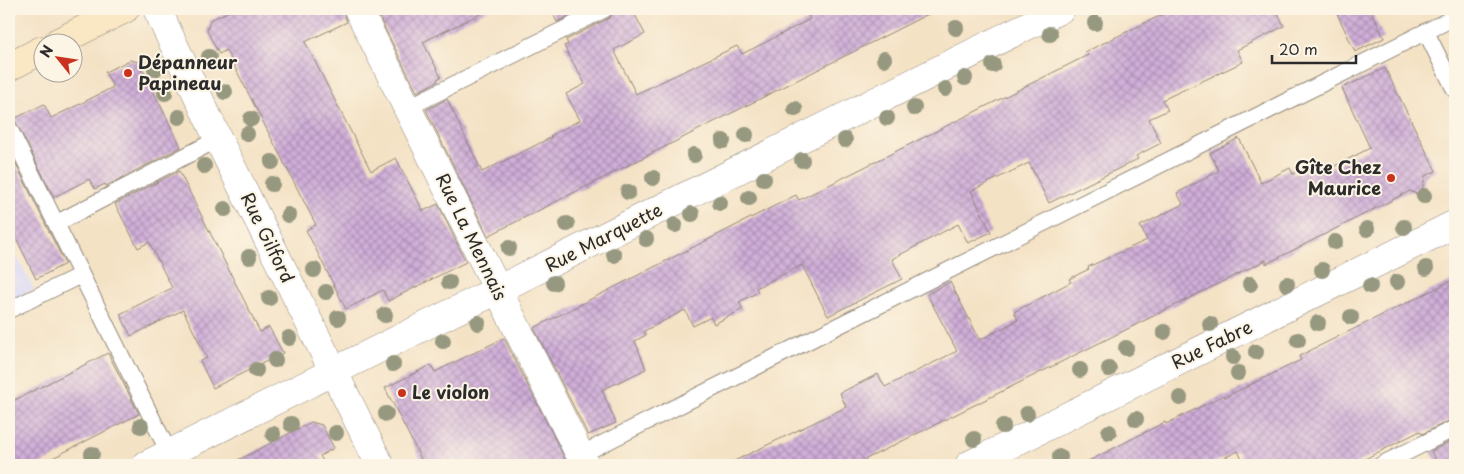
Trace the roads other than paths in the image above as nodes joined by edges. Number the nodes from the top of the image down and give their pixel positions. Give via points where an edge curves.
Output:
1 (126, 9) edge
2 (156, 9) edge
3 (358, 9) edge
4 (605, 9) edge
5 (1061, 9) edge
6 (1455, 17) edge
7 (79, 32) edge
8 (1426, 32) junction
9 (32, 55) edge
10 (9, 67) edge
11 (1455, 90) edge
12 (407, 108) junction
13 (9, 128) edge
14 (218, 139) junction
15 (57, 223) junction
16 (1455, 224) edge
17 (81, 275) junction
18 (498, 291) junction
19 (9, 310) edge
20 (333, 372) junction
21 (1455, 428) edge
22 (582, 460) edge
23 (164, 461) edge
24 (380, 465) edge
25 (969, 465) edge
26 (1380, 465) edge

1 - 7 main road
2 - 14 street, Rue Gilford
3 - 12 street, Rue La Mennais
4 - 12 lane
5 - 18 street, Rue Marquette
6 - 8 lane
8 - 11 lane
8 - 22 lane
9 - 10 main road
12 - 18 street, Rue La Mennais
13 - 15 lane
14 - 15 lane
14 - 20 street, Rue Gilford
15 - 17 lane
16 - 25 street, Rue Fabre
17 - 19 lane
17 - 23 lane
18 - 20 street, Rue Marquette
18 - 22 street, Rue La Mennais
20 - 23 street, Rue Marquette
20 - 24 street, Rue Gilford
21 - 26 lane

